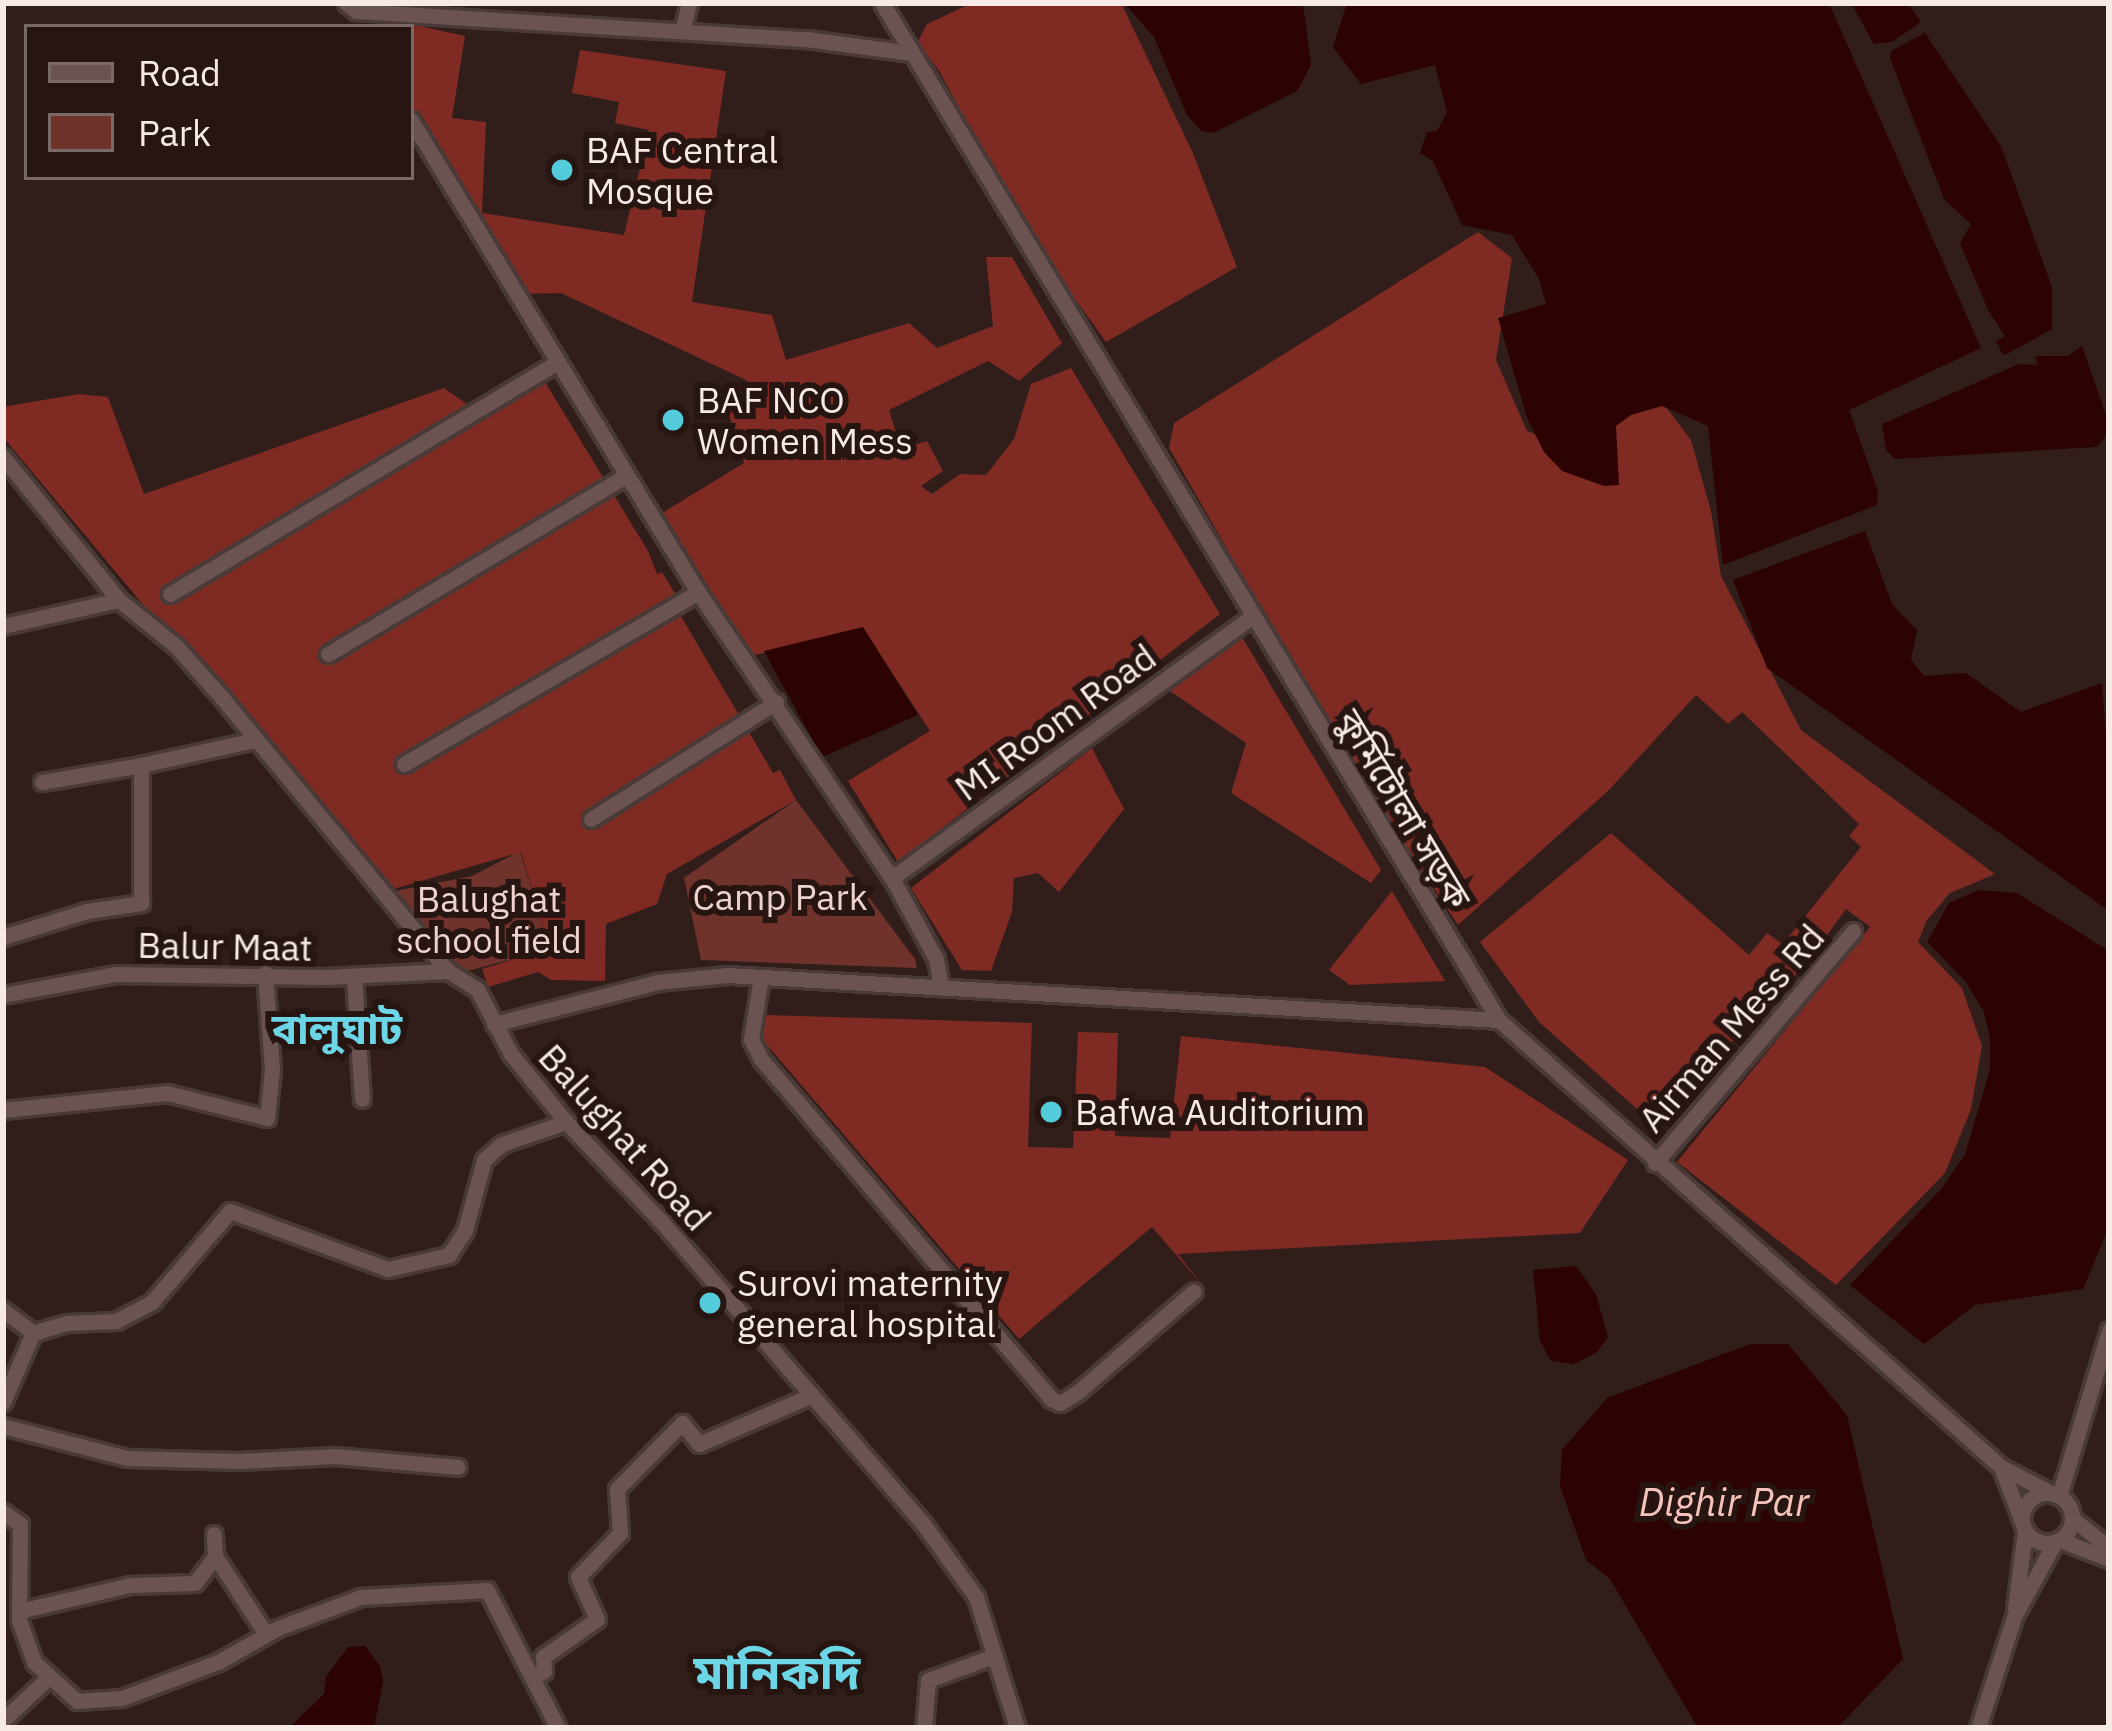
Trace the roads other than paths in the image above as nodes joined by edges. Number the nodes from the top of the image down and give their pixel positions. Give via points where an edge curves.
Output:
1 (533, 3) edge
2 (688, 3) edge
3 (882, 3) edge
4 (355, 14) edge
5 (544, 22) junction
6 (682, 31) junction
7 (911, 53) junction
8 (414, 125) edge
9 (555, 364) junction
10 (3, 457) edge
11 (626, 476) junction
12 (698, 592) junction
13 (170, 594) dead end
14 (119, 600) junction
15 (1254, 615) junction
16 (3, 626) edge
17 (328, 655) dead end
18 (776, 701) junction
19 (255, 740) junction
20 (404, 764) dead end
21 (140, 765) junction
22 (41, 782) dead end
23 (591, 818) dead end
24 (892, 878) junction
25 (1853, 931) dead end
26 (3, 937) edge
27 (448, 970) junction
28 (265, 973) junction
29 (354, 976) junction
30 (761, 977) junction
31 (940, 988) junction
32 (3, 995) edge
33 (1499, 1020) junction
34 (494, 1024) junction
35 (362, 1099) dead end
36 (3, 1110) edge
37 (566, 1122) junction
38 (1655, 1163) junction
39 (1194, 1291) dead end
40 (3, 1310) edge
41 (2109, 1330) edge
42 (33, 1333) junction
43 (812, 1395) junction
44 (3, 1402) edge
45 (3, 1426) edge
46 (458, 1467) dead end
47 (2001, 1467) junction
48 (2056, 1495) junction
49 (3, 1511) edge
50 (2072, 1518) junction
51 (2024, 1527) junction
52 (214, 1534) dead end
53 (2057, 1541) junction
54 (2109, 1548) edge
55 (215, 1556) junction
56 (2109, 1559) edge
57 (19, 1611) junction
58 (2014, 1617) junction
59 (266, 1634) junction
60 (991, 1657) junction
61 (534, 1676) junction
62 (48, 1678) junction
63 (3, 1720) edge
64 (558, 1728) edge
65 (924, 1728) edge
66 (1017, 1728) edge
67 (1978, 1728) edge

1 - 5 street
2 - 6 street
3 - 7 street, কুর্মিটোলা সড়ক
4 - 5 street
5 - 6 street
6 - 7 street
7 - 15 street, কুর্মিটোলা সড়ক
8 - 9 street
9 - 11 street
9 - 13 street
10 - 14 street, Balughat Road
11 - 12 street
11 - 17 street
12 - 18 street
12 - 20 street
14 - 16 street
14 - 19 street, Balughat Road via 176,646
15 - 24 street, MI Room Road
15 - 33 street, কুর্মিটোলা সড়ক
18 - 23 street
18 - 24 street
19 - 21 street
19 - 27 street, Balughat Road
21 - 22 street
21 - 26 street via 140,903
24 - 31 street via 936,959
25 - 38 street, Airman Mess Rd
27 - 29 street, Balur Maat
27 - 34 street, Balughat Road via 477,989
28 - 29 street, Balur Maat
28 - 32 street, Balur Maat via 115,974
28 - 36 street via 267,1118 167,1093
29 - 35 street
30 - 31 street
30 - 34 street via 657,982
30 - 39 street via 752,1039 761,1059 1051,1400 1079,1391
31 - 33 street
33 - 38 street, কুর্মিটোলা সড়ক
34 - 37 street, Balughat Road
37 - 42 street via 502,1144 484,1160 466,1230 448,1256 388,1269 230,1211 152,1302 116,1321
37 - 43 street, Balughat Road
38 - 47 street, কুর্মিটোলা সড়ক
40 - 42 street
41 - 48 street
42 - 44 street
43 - 60 street, Balughat Road via 968,1582
43 - 61 street via 698,1444 682,1423 616,1489 620,1533 578,1577 597,1618 543,1657 544,1671
45 - 46 street via 127,1458 335,1456
47 - 48 street
47 - 51 street
48 - 50 street
48 - 51 street via 2026,1503
49 - 57 street via 20,1523
50 - 53 street
50 - 54 street
51 - 53 street via 2040,1542
51 - 58 street
52 - 55 street
53 - 56 street
53 - 58 street
55 - 57 street via 196,1583 130,1585
55 - 59 street
57 - 62 street via 34,1662
58 - 67 street
59 - 61 street via 361,1597 487,1590
59 - 62 street via 122,1699 77,1700
60 - 65 street via 928,1680
60 - 66 street, Balughat Road
61 - 64 street
62 - 63 street

